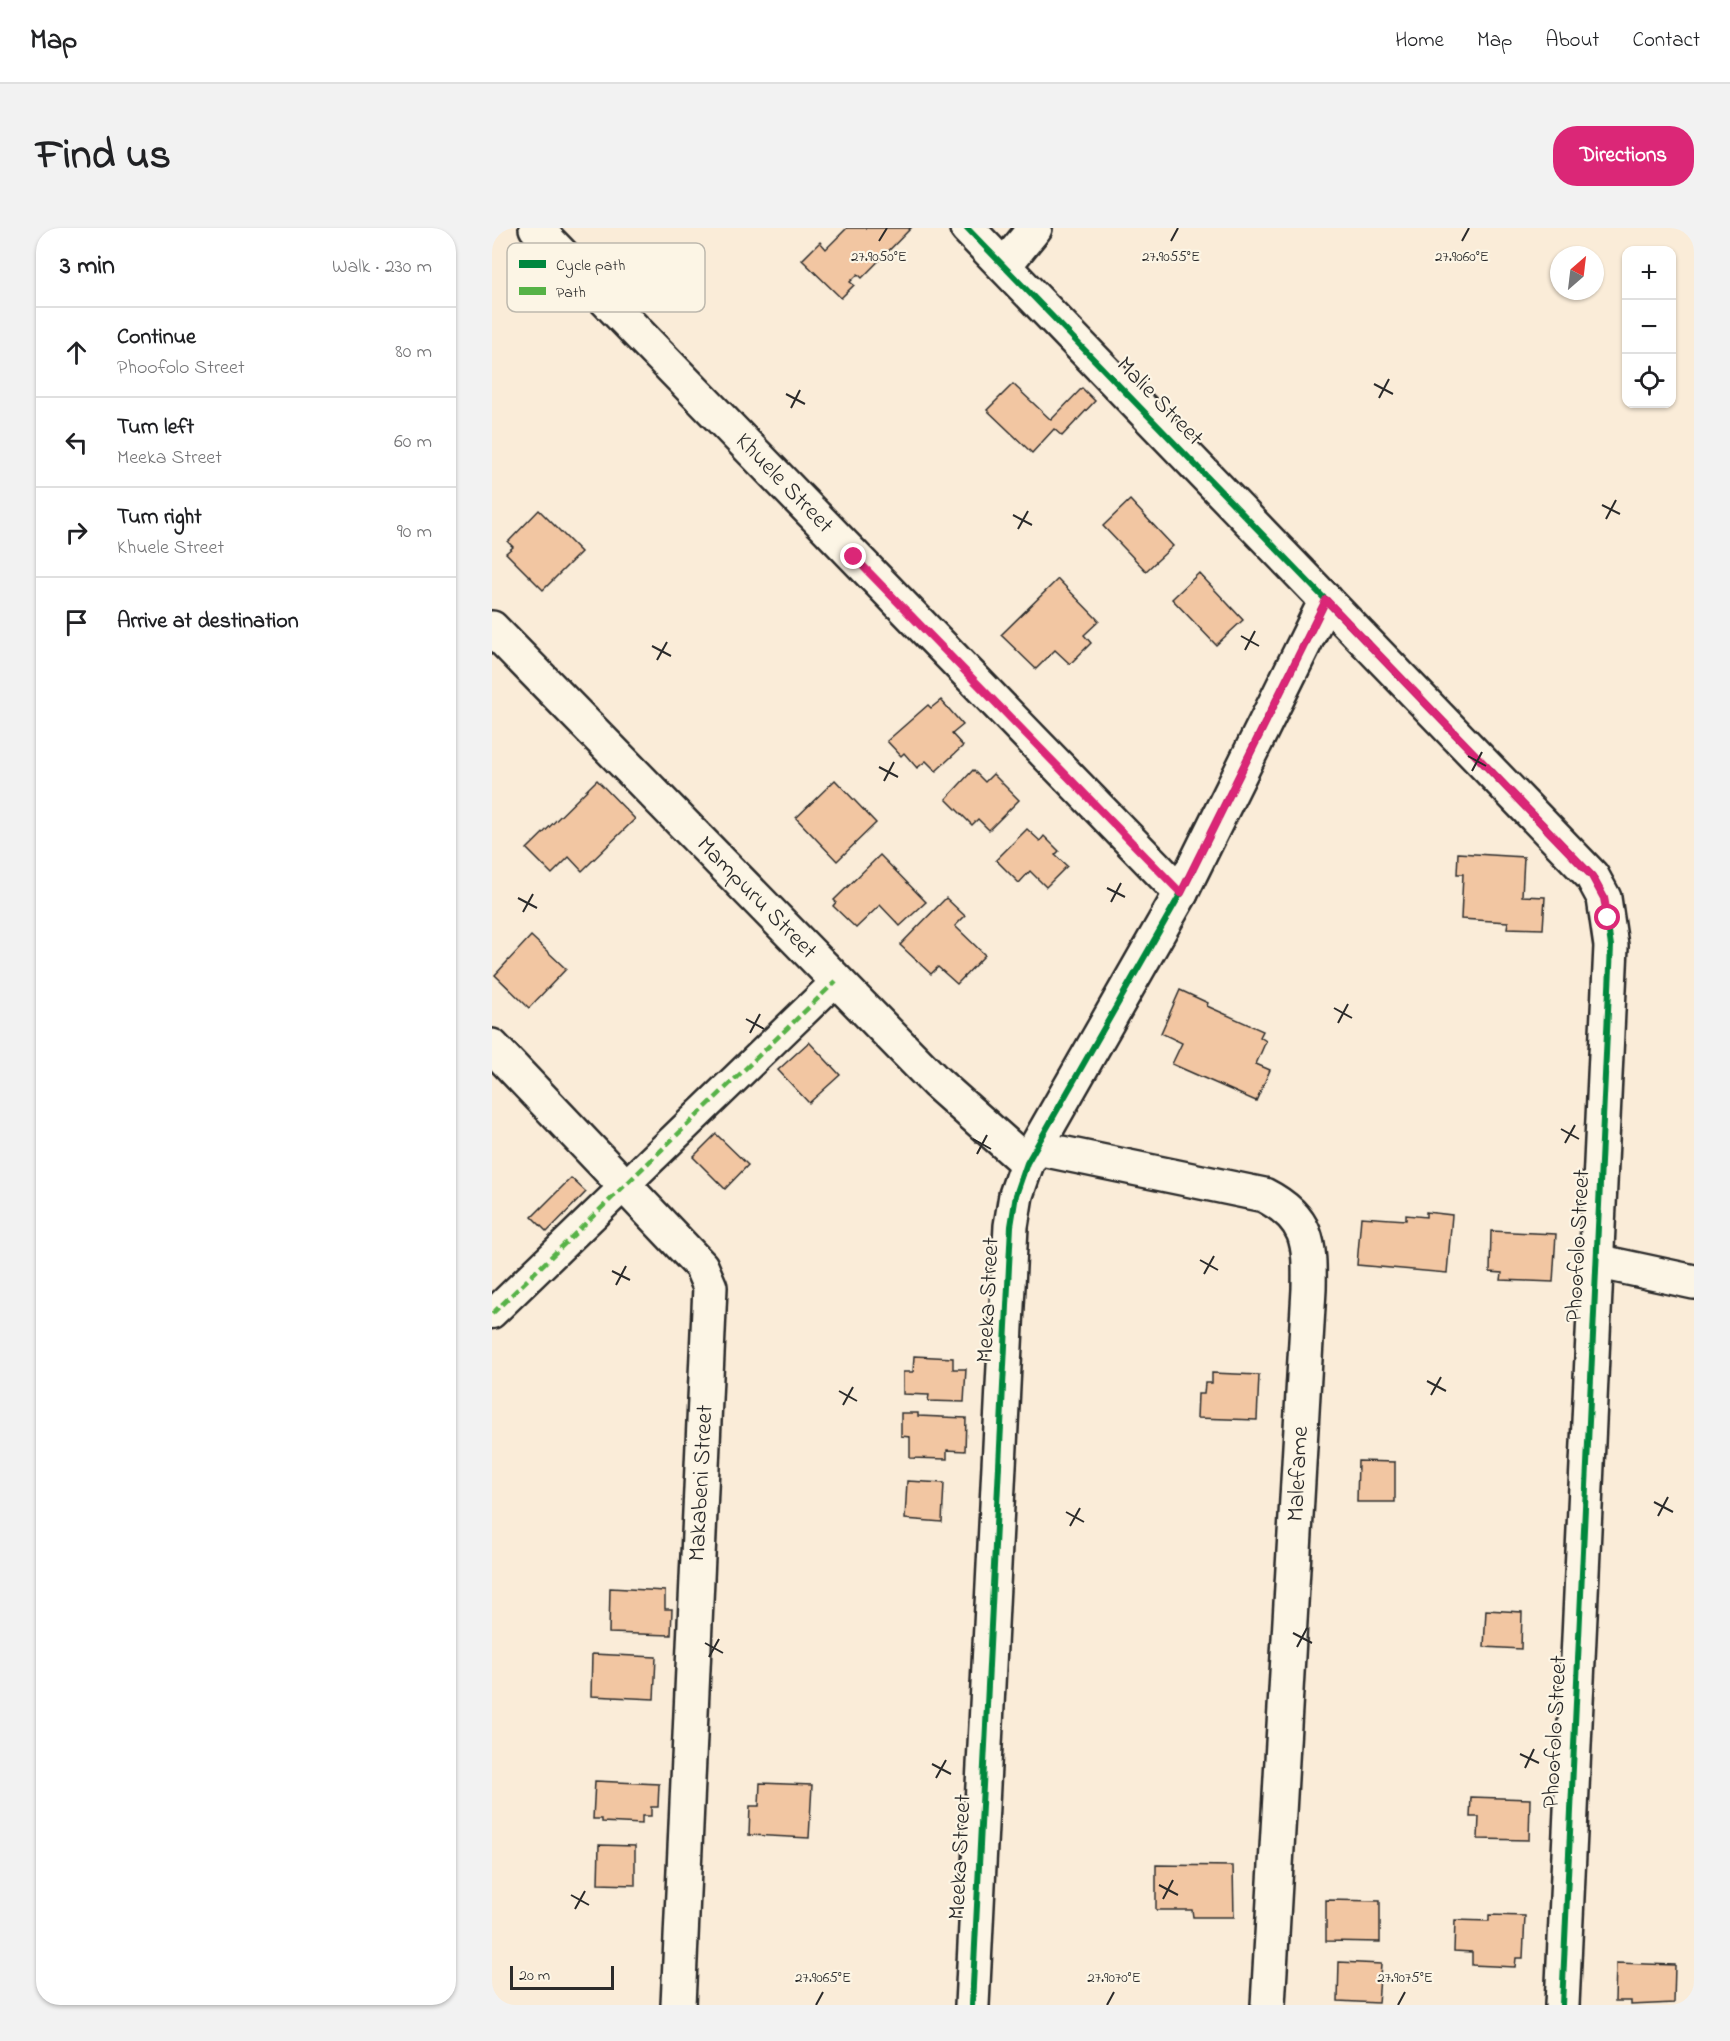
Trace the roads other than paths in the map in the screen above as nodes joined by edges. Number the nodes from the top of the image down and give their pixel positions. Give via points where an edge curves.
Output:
1 (536, 228) edge
2 (967, 228) edge
3 (1035, 228) edge
4 (551, 243) edge
5 (1004, 266) junction
6 (617, 312) edge
7 (1326, 600) junction
8 (492, 628) edge
9 (1181, 893) junction
10 (836, 981) junction
11 (492, 1046) edge
12 (1032, 1155) junction
13 (627, 1186) junction
14 (1596, 1261) junction
15 (1694, 1282) edge
16 (492, 1314) edge
17 (678, 2005) edge
18 (972, 2005) edge
19 (1268, 2005) edge
20 (1562, 2005) edge

1 - 4 street, Khuele Street
2 - 5 street, Malie Street
3 - 5 street
5 - 7 street, Malie Street
6 - 9 street, Khuele Street
7 - 9 street, Meeka Street
7 - 14 street, Phoofolo Street via 1592,876 1604,898 1611,946
8 - 10 street, Mampuru Street
9 - 12 street, Meeka Street
10 - 12 street, Mampuru Street via 936,1082
10 - 13 street
11 - 13 street, Makabeni Street
12 - 18 street, Meeka Street via 1016,1195 1011,1226
12 - 19 street, Malefame via 1264,1195 1282,1204 1305,1233 1310,1251
13 - 16 street
13 - 17 street, Makabeni Street via 701,1266 710,1287
14 - 15 street
14 - 20 street, Phoofolo Street

